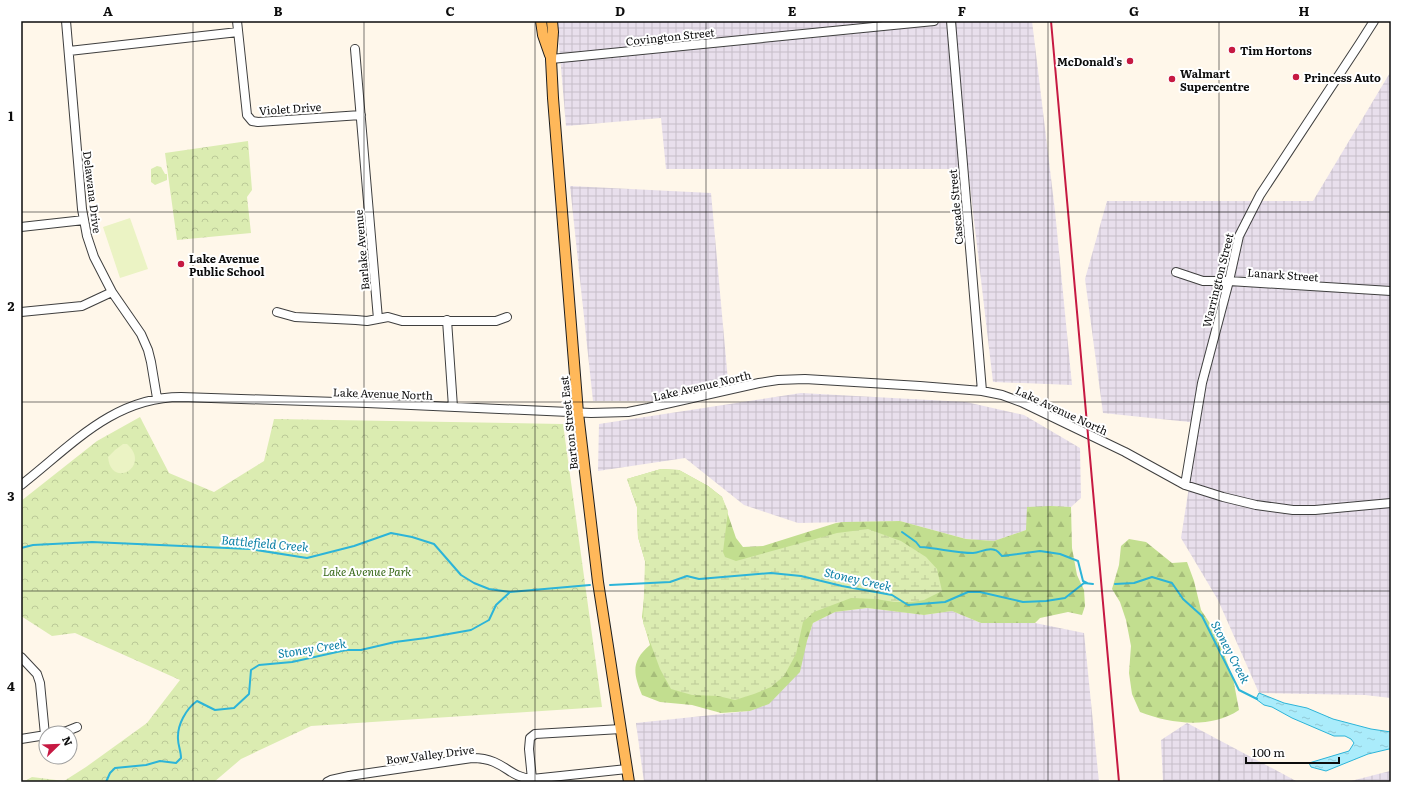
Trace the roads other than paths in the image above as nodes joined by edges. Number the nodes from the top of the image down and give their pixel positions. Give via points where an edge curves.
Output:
1 (66, 21) edge
2 (237, 21) edge
3 (541, 21) edge
4 (552, 21) edge
5 (934, 21) edge
6 (951, 21) edge
7 (1374, 21) edge
8 (238, 32) junction
9 (355, 49) dead end
10 (69, 51) junction
11 (551, 59) junction
12 (360, 114) junction
13 (84, 220) junction
14 (21, 227) edge
15 (1176, 272) dead end
16 (1229, 281) junction
17 (1391, 291) edge
18 (112, 292) junction
19 (21, 312) edge
20 (277, 312) dead end
21 (507, 317) dead end
22 (378, 319) junction
23 (447, 320) junction
24 (982, 391) junction
25 (157, 398) junction
26 (453, 407) junction
27 (578, 413) junction
28 (21, 485) edge
29 (1185, 485) junction
30 (1391, 503) edge
31 (21, 657) edge
32 (44, 725) edge
33 (620, 729) junction
34 (38, 736) edge
35 (21, 739) edge
36 (627, 769) junction
37 (513, 778) edge
38 (532, 779) junction
39 (327, 782) edge
40 (629, 782) edge

1 - 10 street, Delawana Drive
2 - 8 street, Violet Drive
3 - 11 main road, Barton Street East via 542,35
4 - 11 main road, Barton Street East
5 - 11 street, Covington Street
6 - 24 street, Cascade Street
7 - 16 street, Warrington Street via 1260,195 1239,236
8 - 10 street
8 - 12 street, Violet Drive via 247,114 252,121
9 - 12 street, Barlake Avenue
10 - 13 street, Delawana Drive
11 - 27 main road, Barton Street East
12 - 22 street, Barlake Avenue
13 - 14 street
13 - 18 street, Delawana Drive via 94,258
15 - 16 street, Lanark Street via 1203,281
16 - 17 street, Lanark Street
16 - 29 street, Warrington Street via 1202,383
18 - 19 street via 82,306
18 - 25 street, Delawana Drive via 141,334 148,350
20 - 22 street via 295,317
21 - 23 street via 496,321
22 - 23 street via 388,317 402,320
23 - 26 street
24 - 27 street, Lake Avenue North via 806,379 778,380 628,412
24 - 29 street, Lake Avenue North via 1021,402 1125,452
25 - 26 street, Lake Avenue North
25 - 28 street, Lake Avenue North via 128,407 99,422
26 - 27 street, Lake Avenue North
27 - 33 main road, Barton Street East via 598,582
29 - 30 street, Lake Avenue North via 1223,497 1293,510
31 - 32 street via 37,674
33 - 36 main road, Barton Street East
33 - 38 street via 535,734 530,738 529,749
34 - 35 street
36 - 38 street, Bow Valley Drive
36 - 40 main road, Barton Street East
37 - 38 street, Bow Valley Drive
37 - 39 street, Bow Valley Drive via 495,762 472,758 349,776

